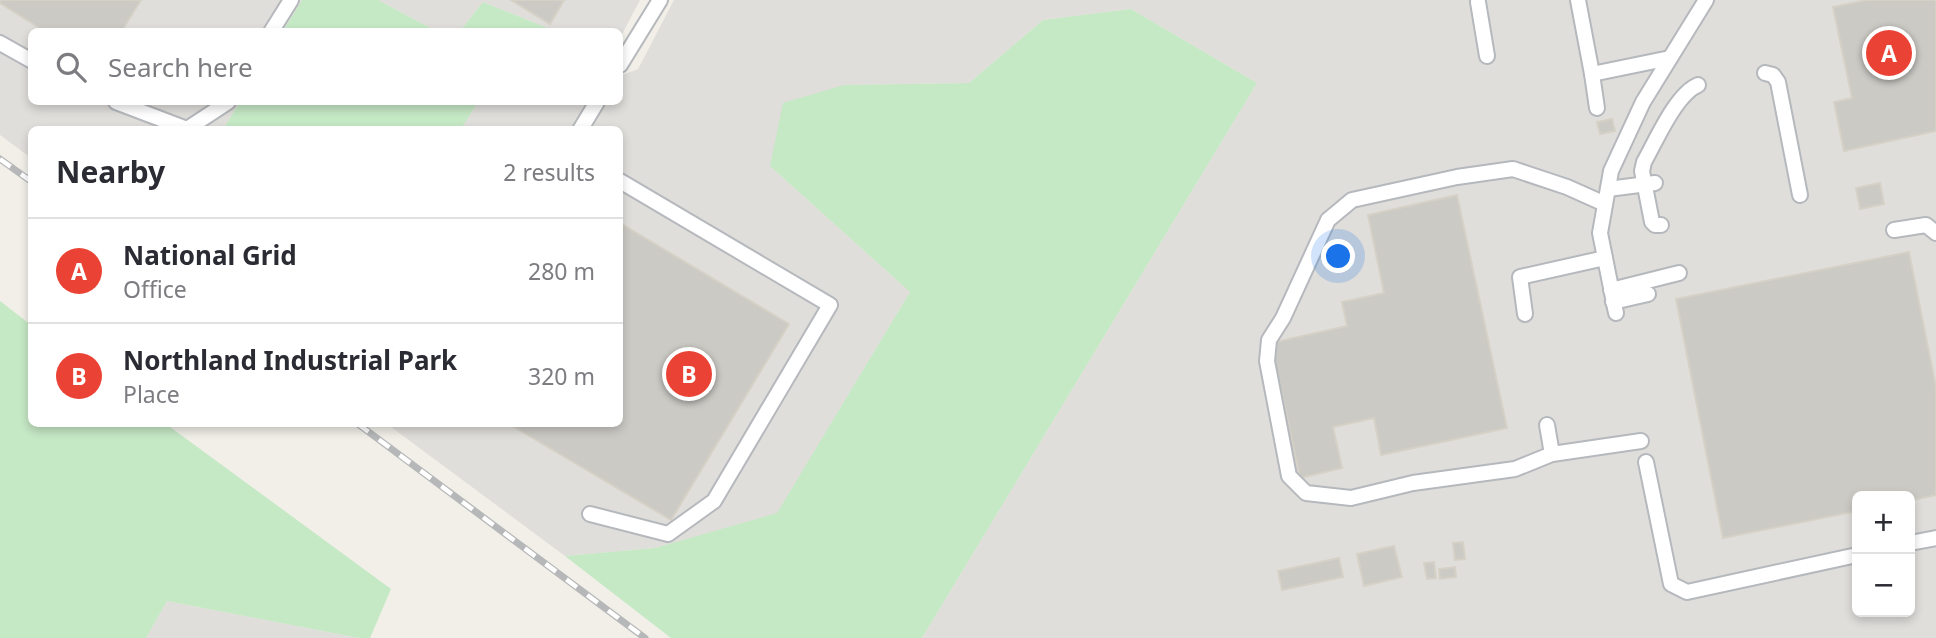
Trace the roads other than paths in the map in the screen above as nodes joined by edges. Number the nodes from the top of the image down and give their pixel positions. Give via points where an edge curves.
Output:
1 (291, 0) edge
2 (660, 0) edge
3 (1578, 0) edge
4 (1706, 0) edge
5 (1478, 2) dead end
6 (274, 28) edge
7 (0, 43) edge
8 (1487, 56) dead end
9 (1670, 58) junction
10 (28, 59) edge
11 (623, 60) edge
12 (1765, 73) dead end
13 (1592, 74) junction
14 (1698, 85) dead end
15 (124, 105) edge
16 (223, 105) edge
17 (595, 105) edge
18 (1597, 108) dead end
19 (179, 126) edge
20 (192, 126) edge
21 (582, 126) edge
22 (623, 183) edge
23 (1650, 183) junction
24 (1608, 189) junction
25 (1800, 195) dead end
26 (1605, 204) junction
27 (1661, 225) dead end
28 (1894, 230) dead end
29 (1936, 233) edge
30 (1605, 258) junction
31 (1679, 273) dead end
32 (1648, 295) dead end
33 (1613, 301) junction
34 (1525, 314) dead end
35 (1547, 425) dead end
36 (1641, 440) dead end
37 (1552, 454) junction
38 (1646, 461) dead end
39 (590, 514) dead end
40 (1936, 538) edge
41 (1915, 542) edge
42 (1852, 556) edge

1 - 6 street
2 - 11 street
3 - 13 street
4 - 9 street
5 - 8 street
7 - 10 street
9 - 13 street
9 - 24 street via 1643,102 1611,171
12 - 25 street via 1778,82
13 - 18 street
14 - 23 street via 1680,101 1644,162
15 - 19 street
16 - 20 street
17 - 21 street
22 - 39 street via 830,305 714,502 668,534
23 - 24 street
23 - 27 street via 1652,222
24 - 26 street
26 - 30 street via 1600,233
26 - 37 street via 1513,169 1352,200 1328,220 1269,340 1267,360 1289,476 1306,493 1351,498 1413,483 1515,470
28 - 29 street via 1926,225
30 - 33 street
30 - 34 street via 1520,277
31 - 33 street
32 - 33 street
35 - 37 street
36 - 37 street
38 - 42 street via 1671,584 1687,592
40 - 41 street

